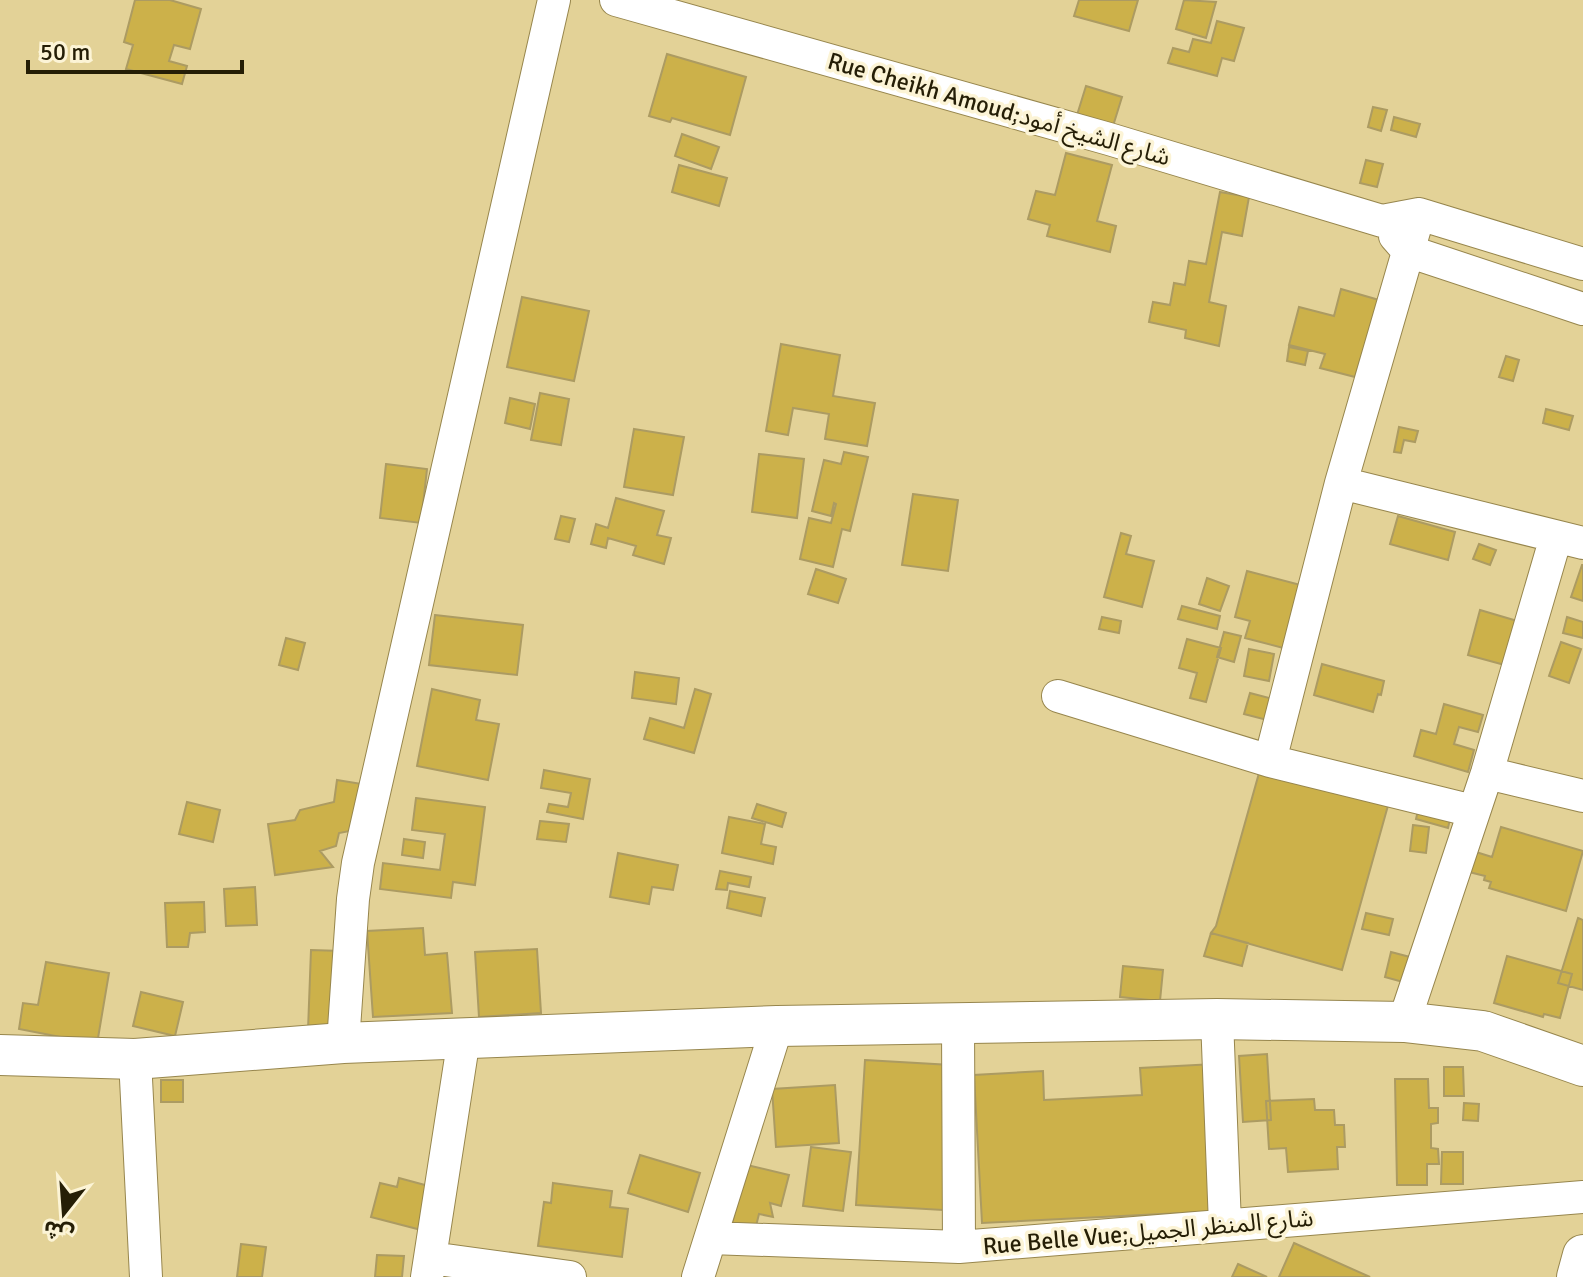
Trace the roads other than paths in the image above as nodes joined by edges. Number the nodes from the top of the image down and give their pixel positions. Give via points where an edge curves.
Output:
1 (554, 0) edge
2 (616, 0) edge
3 (1419, 214) junction
4 (1382, 221) junction
5 (1408, 251) junction
6 (1583, 264) edge
7 (1583, 309) edge
8 (1341, 483) junction
9 (1569, 540) edge
10 (1058, 696) dead end
11 (1270, 761) junction
12 (1487, 773) junction
13 (1583, 796) edge
14 (1473, 811) junction
15 (1217, 1019) junction
16 (1404, 1022) junction
17 (958, 1023) junction
18 (777, 1026) junction
19 (464, 1038) junction
20 (343, 1043) junction
21 (0, 1055) edge
22 (135, 1059) junction
23 (1583, 1066) edge
24 (1583, 1197) edge
25 (1225, 1225) junction
26 (711, 1238) junction
27 (959, 1247) junction
28 (1583, 1255) edge
29 (429, 1268) edge
30 (146, 1277) edge
31 (570, 1277) edge
32 (698, 1277) edge
33 (1577, 1277) edge

1 - 20 street via 358,863
2 - 4 street, Rue Cheikh Amoud;شارع الشيخ أمود
3 - 4 street, Rue Cheikh Amoud;شارع الشيخ أمود
3 - 5 street
3 - 6 street, Rue Cheikh Amoud;شارع الشيخ أمود
4 - 5 street
5 - 7 street
5 - 8 street
8 - 9 street
8 - 11 street
9 - 12 street
10 - 11 street
11 - 14 street
12 - 13 street
12 - 14 street
14 - 16 street
15 - 16 street
15 - 17 street
15 - 25 street
16 - 23 street via 1483,1031
17 - 18 street
17 - 27 street
18 - 19 street
18 - 26 street
19 - 20 street
19 - 29 street
20 - 22 street
21 - 22 street
22 - 30 street
24 - 25 street, Rue Belle Vue;شارع المنظر الجميل
25 - 27 street, Rue Belle Vue;شارع المنظر الجميل
26 - 27 street, Rue Belle Vue;شارع المنظر الجميل
26 - 32 street
28 - 33 street
29 - 31 street

